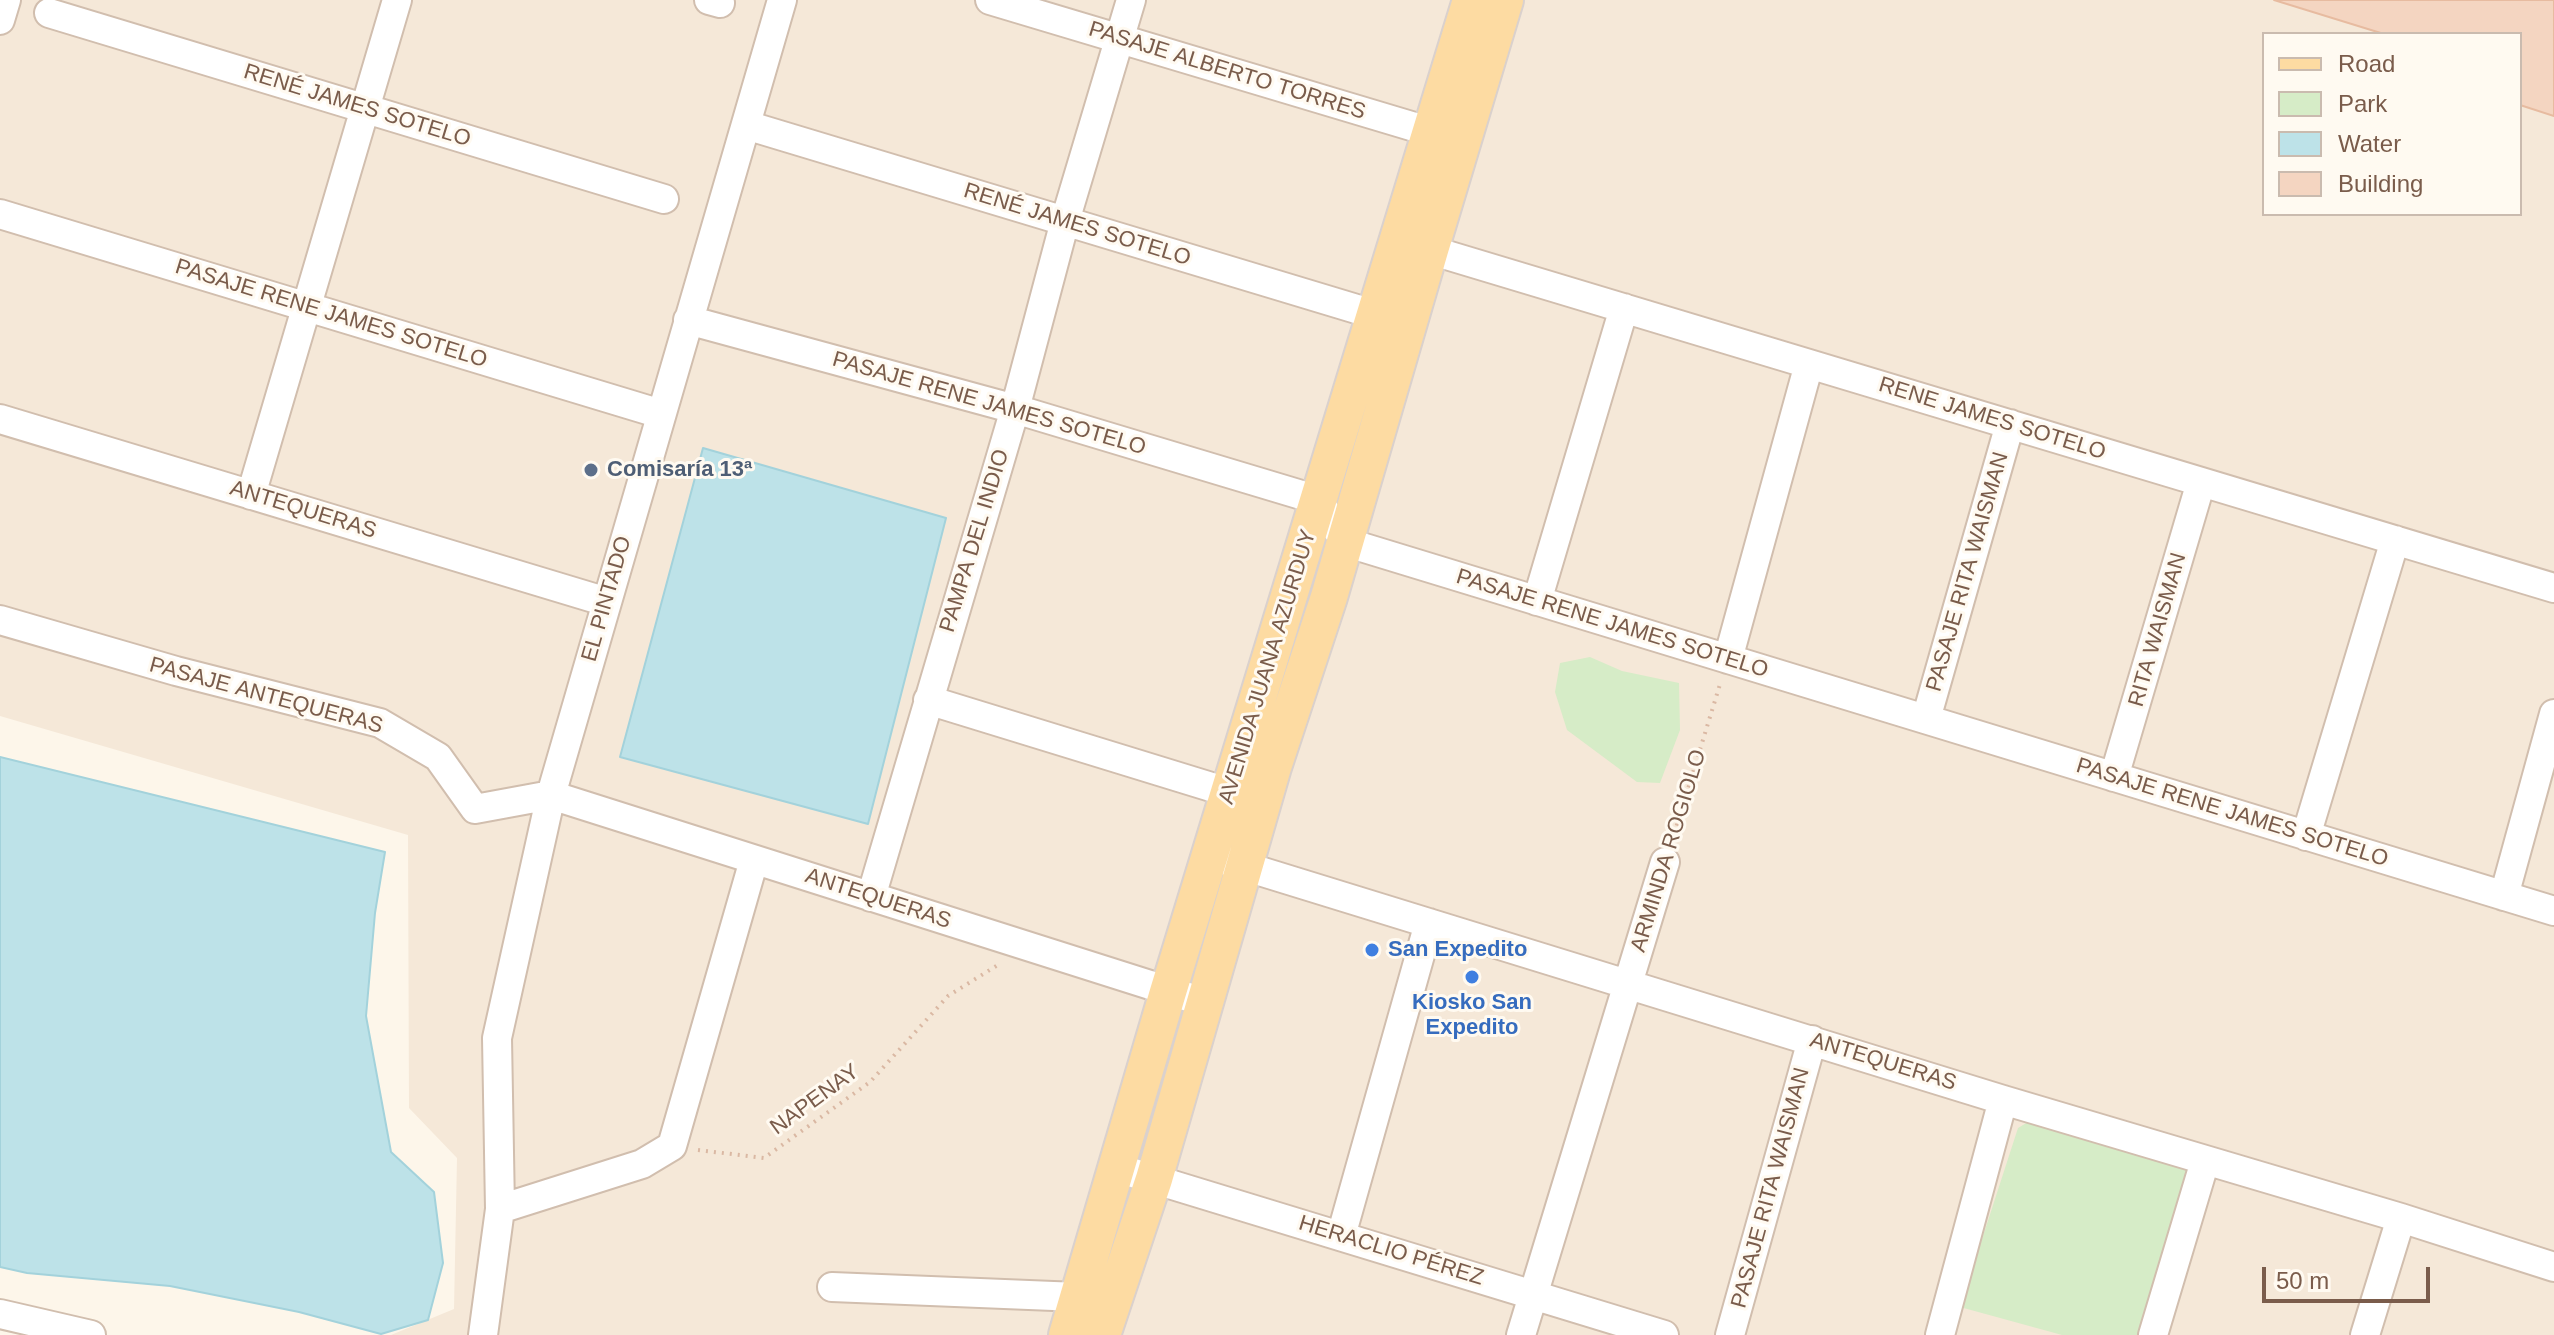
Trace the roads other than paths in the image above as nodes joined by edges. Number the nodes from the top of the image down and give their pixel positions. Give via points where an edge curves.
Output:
1 (6, 0) edge
2 (397, 0) edge
3 (782, 0) edge
4 (990, 0) edge
5 (1131, 0) edge
6 (1471, 0) edge
7 (1505, 0) edge
8 (49, 13) dead end
9 (0, 20) edge
10 (1119, 38) junction
11 (365, 109) junction
12 (746, 125) junction
13 (1447, 136) junction
14 (664, 199) dead end
15 (0, 214) edge
16 (1065, 221) junction
17 (1430, 250) junction
18 (307, 306) junction
19 (1624, 308) junction
20 (1374, 315) junction
21 (688, 320) junction
22 (1409, 325) junction
23 (1809, 364) junction
24 (1015, 409) junction
25 (661, 414) junction
26 (0, 419) edge
27 (2010, 424) junction
28 (2201, 482) junction
29 (251, 495) junction
30 (1318, 500) junction
31 (2395, 540) junction
32 (1345, 542) junction
33 (2554, 588) edge
34 (1537, 601) junction
35 (607, 602) junction
36 (0, 620) edge
37 (1728, 659) junction
38 (928, 700) junction
39 (2554, 714) edge
40 (1926, 719) junction
41 (2114, 777) junction
42 (551, 795) junction
43 (1247, 798) junction
44 (2306, 836) junction
45 (754, 860) junction
46 (1228, 861) junction
47 (1665, 862) road end
48 (2504, 896) junction
49 (871, 897) junction
50 (2554, 911) edge
51 (1429, 923) junction
52 (1629, 985) junction
53 (1168, 992) junction
54 (1206, 1001) junction
55 (1812, 1040) junction
56 (2003, 1100) junction
57 (2205, 1161) junction
58 (1117, 1168) junction
59 (1154, 1179) junction
60 (500, 1209) junction
61 (2401, 1218) junction
62 (1341, 1236) junction
63 (2554, 1267) edge
64 (832, 1287) dead end
65 (1533, 1295) junction
66 (1096, 1313) edge
67 (0, 1314) edge
68 (91, 1335) edge
69 (483, 1335) edge
70 (1067, 1335) edge
71 (1521, 1335) edge
72 (1664, 1335) edge
73 (1730, 1335) edge
74 (1940, 1335) edge
75 (2153, 1335) edge
76 (2365, 1335) edge

1 - 9 street
2 - 11 street
3 - 12 street, EL PINTADO
4 - 10 street, PASAJE ALBERTO TORRES
5 - 10 street, PAMPA DEL INDIO
6 - 13 main road, AVENIDA JUANA AZURDUY
7 - 13 main road, AVENIDA JUANA AZURDUY
8 - 11 street, RENÉ JAMES SOTELO
10 - 13 street, PASAJE ALBERTO TORRES
10 - 16 street, PAMPA DEL INDIO
11 - 14 street, RENÉ JAMES SOTELO
11 - 18 street
12 - 16 street, RENÉ JAMES SOTELO
12 - 21 street, EL PINTADO
13 - 17 main road, AVENIDA JUANA AZURDUY
13 - 20 main road, AVENIDA JUANA AZURDUY
15 - 18 street, PASAJE RENE JAMES SOTELO
16 - 20 street, RENÉ JAMES SOTELO
16 - 24 street, PAMPA DEL INDIO
17 - 19 street, RENE JAMES SOTELO
17 - 22 main road, AVENIDA JUANA AZURDUY
18 - 25 street, PASAJE RENE JAMES SOTELO
18 - 29 street
19 - 23 street, RENE JAMES SOTELO
19 - 34 street
20 - 22 street, RENÉ JAMES SOTELO
20 - 30 main road, AVENIDA JUANA AZURDUY
21 - 24 street, PASAJE RENE JAMES SOTELO
21 - 25 street, EL PINTADO
22 - 32 main road, AVENIDA JUANA AZURDUY
23 - 27 street, RENE JAMES SOTELO
23 - 37 street
24 - 30 street, PASAJE RENE JAMES SOTELO
24 - 38 street, PAMPA DEL INDIO
25 - 35 street, EL PINTADO
26 - 29 street, ANTEQUERAS
27 - 28 street, RENE JAMES SOTELO
27 - 40 street, PASAJE RITA WAISMAN
28 - 31 street, RENE JAMES SOTELO
28 - 41 street, RITA WAISMAN
29 - 35 street, ANTEQUERAS
30 - 32 street
30 - 43 main road, AVENIDA JUANA AZURDUY
31 - 33 street, RENE JAMES SOTELO
31 - 44 street
32 - 34 street, PASAJE RENE JAMES SOTELO
32 - 43 main road, AVENIDA JUANA AZURDUY
34 - 37 street, PASAJE RENE JAMES SOTELO
35 - 42 street, EL PINTADO
36 - 42 street, PASAJE ANTEQUERAS via 380,723 438,757 475,809
37 - 40 street, PASAJE RENE JAMES SOTELO
38 - 43 street
38 - 49 street, PAMPA DEL INDIO
39 - 48 street
40 - 41 street, PASAJE RENE JAMES SOTELO
41 - 44 street, PASAJE RENE JAMES SOTELO
42 - 45 street, ANTEQUERAS
42 - 60 street, EL PINTADO via 497,1038
43 - 46 main road, AVENIDA JUANA AZURDUY
44 - 48 street, PASAJE RENE JAMES SOTELO
45 - 49 street, ANTEQUERAS
45 - 60 street via 672,1146 642,1164
46 - 51 street, ANTEQUERAS
46 - 53 main road, AVENIDA JUANA AZURDUY
46 - 54 main road, AVENIDA JUANA AZURDUY
47 - 52 street, ARMINDA ROGIOLO
48 - 50 street, PASAJE RENE JAMES SOTELO
49 - 53 street, ANTEQUERAS
51 - 52 street, ANTEQUERAS
51 - 62 street
52 - 55 street, ANTEQUERAS
52 - 65 street, ARMINDA ROGIOLO
53 - 54 street, ANTEQUERAS
53 - 58 main road, AVENIDA JUANA AZURDUY
54 - 59 main road, AVENIDA JUANA AZURDUY
55 - 56 street, ANTEQUERAS
55 - 73 street, PASAJE RITA WAISMAN
56 - 57 street, ANTEQUERAS
56 - 74 street
57 - 61 street, ANTEQUERAS
57 - 75 street
58 - 59 street, HERACLIO PÉREZ
58 - 66 main road, AVENIDA JUANA AZURDUY
59 - 62 street, HERACLIO PÉREZ
59 - 66 main road, AVENIDA JUANA AZURDUY
60 - 69 street, EL PINTADO
61 - 63 street, ANTEQUERAS
61 - 76 street
62 - 65 street, HERACLIO PÉREZ
64 - 66 street
65 - 71 street, ARMINDA ROGIOLO
65 - 72 street, HERACLIO PÉREZ
66 - 70 main road, AVENIDA JUANA AZURDUY
67 - 68 street

